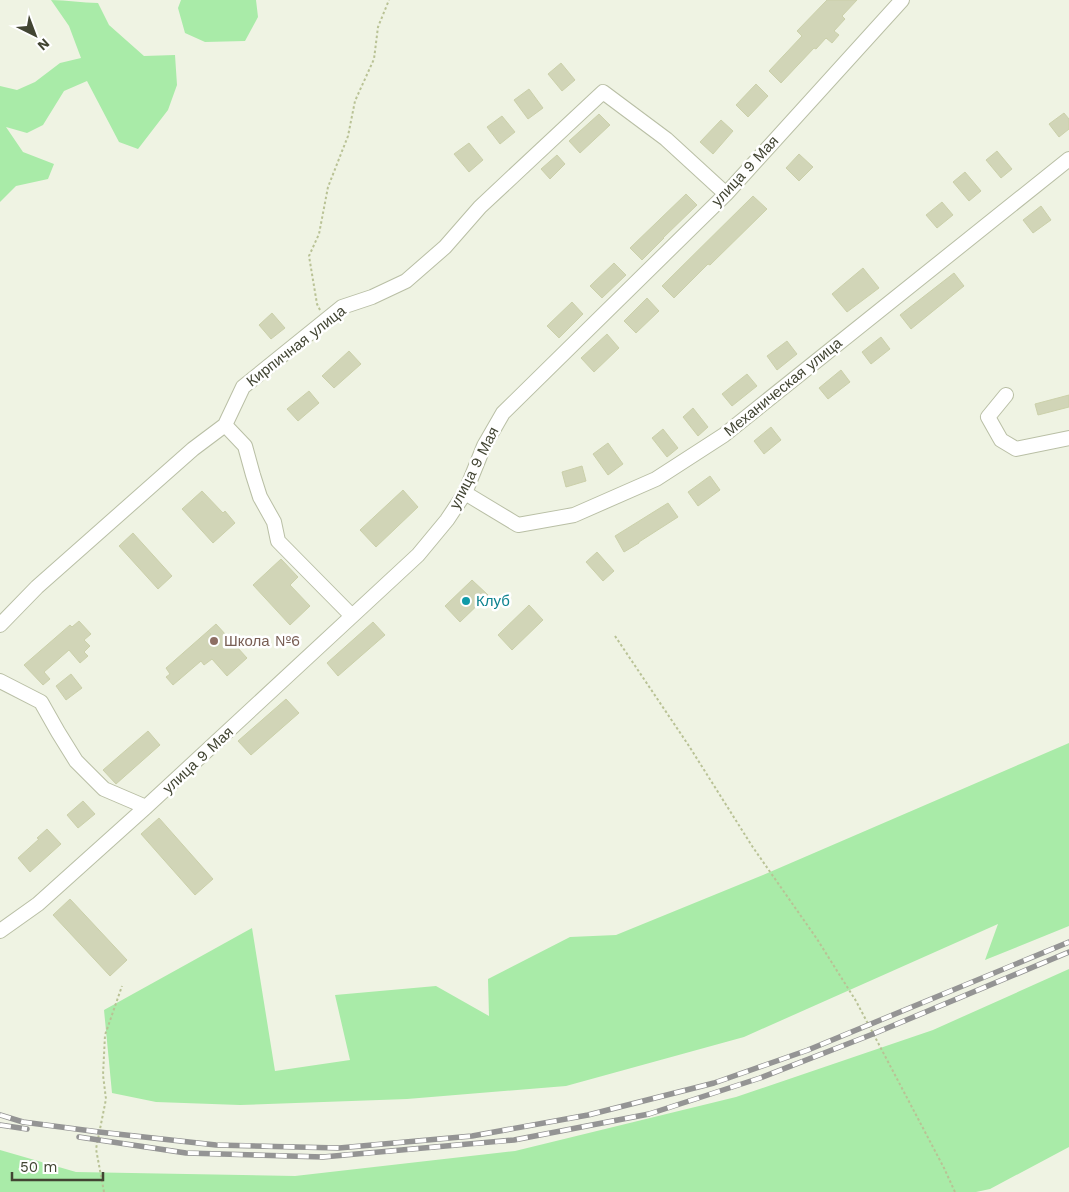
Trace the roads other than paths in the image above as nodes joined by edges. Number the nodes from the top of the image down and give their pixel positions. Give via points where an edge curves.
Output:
1 (902, 0) edge
2 (1069, 159) edge
3 (726, 194) junction
4 (1006, 396) dead end
5 (225, 425) junction
6 (1069, 438) edge
7 (465, 493) junction
8 (352, 616) junction
9 (0, 625) edge
10 (0, 680) edge
11 (146, 807) junction
12 (0, 931) edge

1 - 3 street, улица 9 Мая
2 - 7 street, Механическая улица via 724,435 656,480 574,515 518,525
3 - 5 street, Кирпичная улица via 666,139 603,92 406,281 342,307 243,387
3 - 7 street, улица 9 Мая via 503,414 484,446
4 - 6 street via 988,417 1001,440 1016,449
5 - 8 street via 246,446 260,497 274,522 278,541
5 - 9 street, Кирпичная улица via 193,449 44,581
7 - 8 street, улица 9 Мая via 418,555
8 - 11 street, улица 9 Мая
10 - 11 street via 41,702 76,760 104,789
11 - 12 street, улица 9 Мая via 38,904

